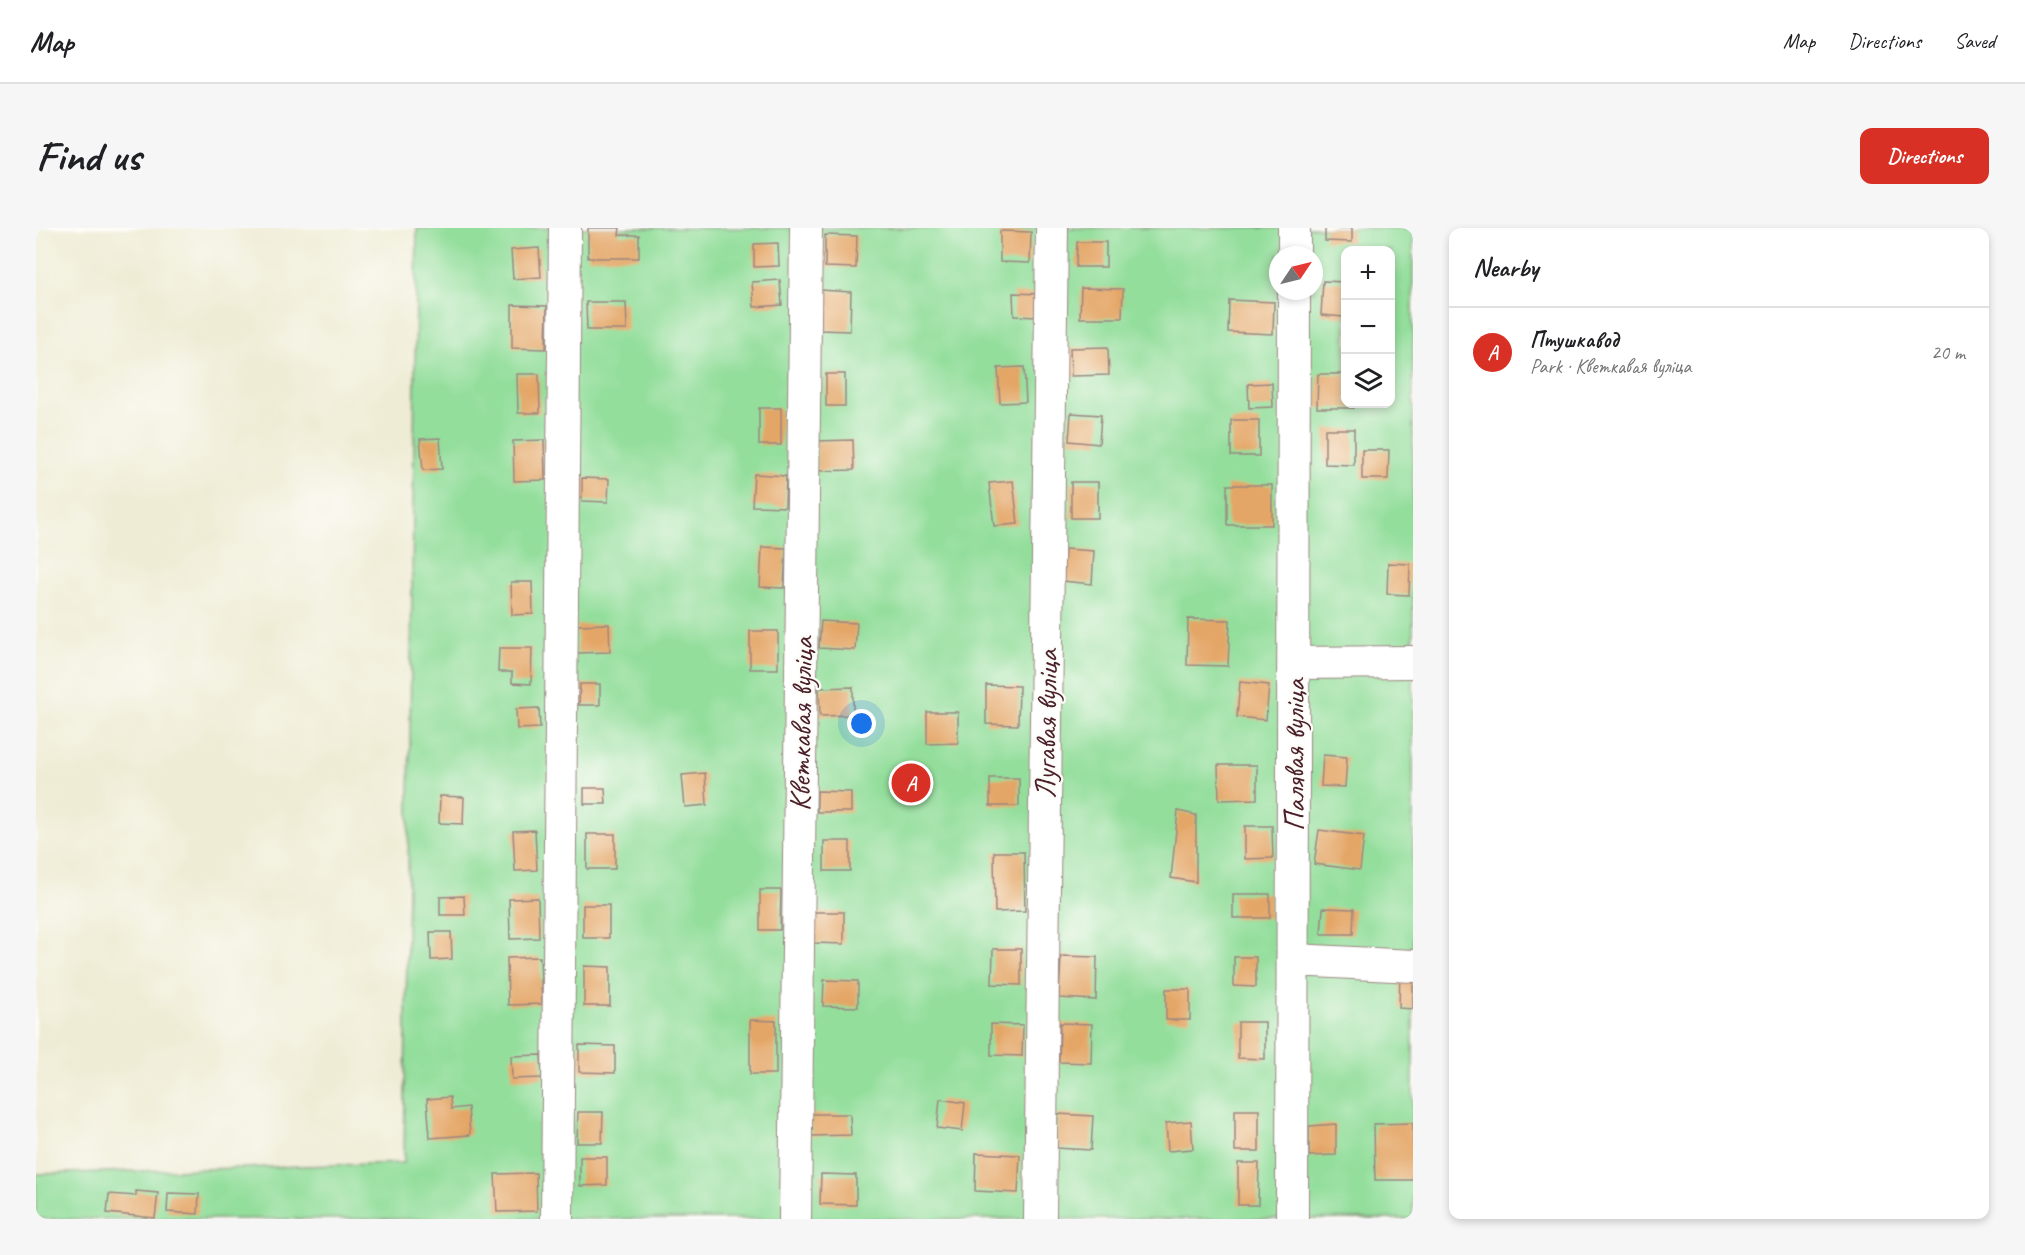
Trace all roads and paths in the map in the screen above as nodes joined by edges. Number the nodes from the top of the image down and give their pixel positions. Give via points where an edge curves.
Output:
1 (565, 228) edge
2 (806, 228) edge
3 (1052, 228) edge
4 (1294, 228) edge
5 (1294, 246) edge
6 (1294, 300) edge
7 (1413, 662) edge
8 (1294, 663) junction
9 (1294, 960) junction
10 (1413, 966) edge
11 (557, 1219) edge
12 (795, 1219) edge
13 (1040, 1219) edge
14 (1292, 1219) edge

1 - 11 street
2 - 12 street, Кветкавая вуліца
3 - 13 street, Лугавая вуліца
4 - 5 street
6 - 8 street, Палявая вуліца
7 - 8 street
8 - 9 street, Палявая вуліца
9 - 10 street
9 - 14 street, Палявая вуліца

